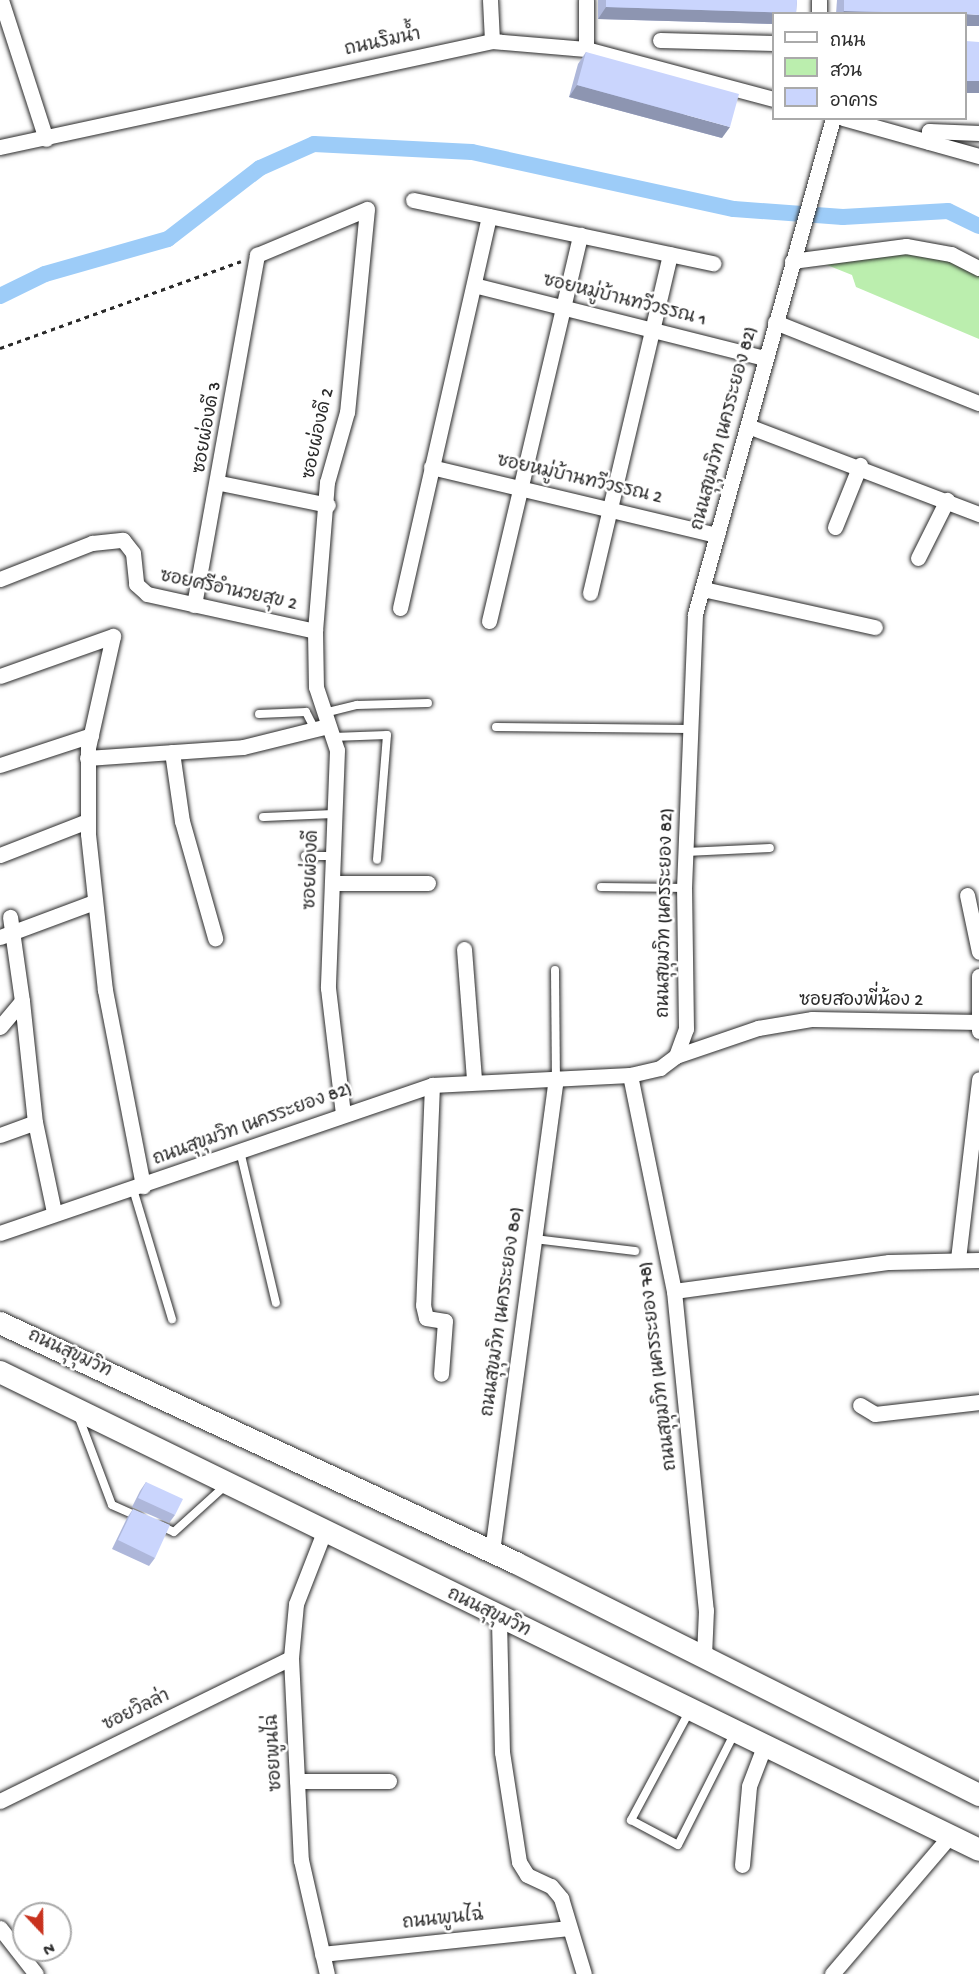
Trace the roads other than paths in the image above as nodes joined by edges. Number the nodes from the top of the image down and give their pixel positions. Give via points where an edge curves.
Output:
1 (1, 0) edge
2 (490, 0) edge
3 (586, 0) edge
4 (660, 40) dead end
5 (492, 41) junction
6 (772, 43) edge
7 (586, 49) junction
8 (772, 98) edge
9 (832, 120) edge
10 (850, 120) edge
11 (979, 133) edge
12 (46, 139) junction
13 (929, 142) junction
14 (0, 147) edge
15 (979, 156) edge
16 (413, 200) dead end
17 (367, 209) joint
18 (489, 216) junction
19 (580, 235) junction
20 (670, 254) junction
21 (793, 254) junction
22 (713, 263) dead end
23 (979, 268) edge
24 (474, 285) junction
25 (564, 307) junction
26 (775, 322) junction
27 (654, 326) junction
28 (765, 358) junction
29 (979, 403) edge
30 (748, 426) junction
31 (860, 465) junction
32 (431, 467) junction
33 (220, 483) junction
34 (521, 487) junction
35 (946, 500) junction
36 (328, 505) junction
37 (610, 508) junction
38 (979, 514) edge
39 (835, 527) dead end
40 (717, 536) junction
41 (918, 558) dead end
42 (0, 579) edge
43 (703, 589) junction
44 (590, 593) dead end
45 (194, 605) junction
46 (400, 608) dead end
47 (489, 621) dead end
48 (874, 627) dead end
49 (315, 631) junction
50 (0, 676) edge
51 (428, 703) dead end
52 (260, 714) dead end
53 (325, 727) junction
54 (496, 727) dead end
55 (690, 729) junction
56 (91, 735) junction
57 (172, 752) junction
58 (87, 758) junction
59 (0, 765) edge
60 (335, 814) junction
61 (263, 817) dead end
62 (87, 821) junction
63 (770, 848) dead end
64 (686, 852) junction
65 (0, 855) edge
66 (305, 856) dead end
67 (333, 856) junction
68 (377, 860) dead end
69 (332, 883) junction
70 (428, 883) dead end
71 (601, 887) dead end
72 (684, 888) junction
73 (967, 895) dead end
74 (94, 902) junction
75 (10, 917) dead end
76 (6, 935) edge
77 (215, 938) dead end
78 (464, 949) dead end
79 (979, 952) edge
80 (555, 970) dead end
81 (979, 976) edge
82 (22, 1001) junction
83 (978, 1025) edge
84 (0, 1027) edge
85 (676, 1056) junction
86 (630, 1075) junction
87 (556, 1077) junction
88 (979, 1079) edge
89 (474, 1080) junction
90 (432, 1085) junction
91 (344, 1113) junction
92 (35, 1122) junction
93 (0, 1135) edge
94 (240, 1151) junction
95 (138, 1187) junction
96 (54, 1212) junction
97 (0, 1233) edge
98 (534, 1239) junction
99 (635, 1251) dead end
100 (958, 1259) junction
101 (979, 1260) edge
102 (674, 1291) junction
103 (276, 1303) dead end
104 (172, 1319) dead end
105 (0, 1323) edge
106 (0, 1372) edge
107 (441, 1374) dead end
108 (979, 1402) edge
109 (860, 1405) dead end
110 (76, 1410) junction
111 (227, 1484) junction
112 (324, 1532) junction
113 (492, 1551) junction
114 (499, 1620) junction
115 (704, 1655) junction
116 (291, 1658) junction
117 (691, 1709) junction
118 (736, 1730) junction
119 (765, 1744) junction
120 (297, 1780) junction
121 (389, 1781) dead end
122 (979, 1795) edge
123 (0, 1801) edge
124 (950, 1836) junction
125 (979, 1850) edge
126 (742, 1864) dead end
127 (0, 1928) edge
128 (569, 1928) junction
129 (322, 1954) junction
130 (36, 1974) edge
131 (327, 1974) edge
132 (584, 1974) edge
133 (832, 1974) edge

1 - 12 street
2 - 5 street
3 - 7 street
4 - 6 street
5 - 7 street, ถนนริมน้ำ
5 - 12 street, ถนนริมน้ำ
7 - 8 street, ถนนริมน้ำ
9 - 21 street, ถนนสุขุมวิท (นครระยอง 82)
10 - 13 street
11 - 13 street via 929,131
12 - 14 street, ถนนริมน้ำ
13 - 15 street
16 - 18 street
17 - 33 street, ซอยผ่องดี 3 via 257,255
17 - 36 street, ซอยผ่องดี 2 via 347,412 329,471
18 - 19 street
18 - 24 street
19 - 20 street
19 - 25 street
20 - 22 street
20 - 27 street
21 - 23 street via 906,246 951,254
21 - 26 street, ถนนสุขุมวิท (นครระยอง 82)
24 - 25 street, ซอยหมู่บ้านทวีวรรณ 1
24 - 32 street
25 - 27 street, ซอยหมู่บ้านทวีวรรณ 1
25 - 34 street
26 - 28 street, ถนนสุขุมวิท (นครระยอง 82)
26 - 29 street
27 - 28 street, ซอยหมู่บ้านทวีวรรณ 1
27 - 37 street
28 - 30 street, ถนนสุขุมวิท (นครระยอง 82)
30 - 31 street
30 - 40 street, ถนนสุขุมวิท (นครระยอง 82)
31 - 35 street
31 - 39 street
32 - 34 street, ซอยหมู่บ้านทวีวรรณ 2
32 - 46 street
33 - 36 street
33 - 45 street, ซอยผ่องดี 3
34 - 37 street, ซอยหมู่บ้านทวีวรรณ 2
34 - 47 street
35 - 38 street
35 - 41 street
36 - 49 street, ซอยผ่องดี 2
37 - 40 street, ซอยหมู่บ้านทวีวรรณ 2
37 - 44 street
40 - 43 street, ถนนสุขุมวิท (นครระยอง 82)
42 - 45 street, ซอยศรีอำนวยสุข 2 via 92,543 123,540 133,553 142,591
43 - 48 street
43 - 55 street, ถนนสุขุมวิท (นครระยอง 82) via 695,614
45 - 49 street, ซอยศรีอำนวยสุข 2
49 - 53 street, ซอยผ่องดี via 315,687
50 - 56 street via 113,636
51 - 53 lane via 357,705
52 - 53 lane via 306,712
53 - 57 street via 265,744
53 - 60 street, ซอยผ่องดี
53 - 68 lane via 387,735
54 - 55 lane
55 - 64 street, ถนนสุขุมวิท (นครระยอง 82)
56 - 58 street
56 - 59 street
57 - 58 street
57 - 77 street via 182,820
58 - 62 street
60 - 61 lane
60 - 67 street, ซอยผ่องดี
62 - 65 street
62 - 74 street
63 - 64 lane
64 - 72 street, ถนนสุขุมวิท (นครระยอง 82)
66 - 67 lane
67 - 69 street, ซอยผ่องดี
69 - 70 street
69 - 91 street, ซอยผ่องดี via 328,988
71 - 72 lane
72 - 85 street, ถนนสุขุมวิท (นครระยอง 82) via 686,1029
73 - 79 street
74 - 76 street
74 - 95 street
75 - 76 street
76 - 82 street
78 - 89 street
80 - 87 lane
81 - 83 street
82 - 84 street
82 - 92 street
83 - 85 street, ซอยสองพี่น้อง 2 via 793,1021
85 - 86 street, ถนนสุขุมวิท (นครระยอง 82) via 660,1068
86 - 87 street, ถนนสุขุมวิท (นครระยอง 82)
86 - 102 street, ถนนสุขุมวิท (นครระยอง 78)
87 - 89 street, ถนนสุขุมวิท (นครระยอง 82)
87 - 98 street, ถนนสุขุมวิท (นครระยอง 80)
88 - 100 street
89 - 90 street, ถนนสุขุมวิท (นครระยอง 82)
90 - 91 street, ถนนสุขุมวิท (นครระยอง 82)
90 - 107 street via 423,1305 426,1318 445,1321
91 - 94 street, ถนนสุขุมวิท (นครระยอง 82)
92 - 93 street
92 - 96 street
94 - 95 street, ถนนสุขุมวิท (นครระยอง 82)
94 - 103 lane
95 - 96 street, ถนนสุขุมวิท (นครระยอง 82)
95 - 104 lane
96 - 97 street, ถนนสุขุมวิท (นครระยอง 82)
98 - 99 lane
98 - 113 street, ถนนสุขุมวิท (นครระยอง 80)
100 - 101 street
100 - 102 street via 889,1262
102 - 115 street, ถนนสุขุมวิท (นครระยอง 78) via 706,1610
105 - 113 main road, ถนนสุขุมวิท
106 - 110 main road, ถนนสุขุมวิท
108 - 109 street via 875,1414
110 - 111 main road, ถนนสุขุมวิท
110 - 111 lane via 112,1505 174,1532
111 - 112 main road, ถนนสุขุมวิท
112 - 114 main road, ถนนสุขุมวิท
112 - 116 street, ซอยพูนไฉ่ via 296,1604
113 - 115 main road, ถนนสุขุมวิท
114 - 117 main road, ถนนสุขุมวิท
114 - 128 street via 502,1752 519,1862 527,1875 556,1890
115 - 122 main road, ถนนสุขุมวิท
116 - 120 street, ซอยพูนไฉ่
116 - 123 street, ซอยวิลล่า
117 - 118 main road, ถนนสุขุมวิท
117 - 118 lane via 631,1820 678,1845
118 - 119 main road, ถนนสุขุมวิท
119 - 124 main road, ถนนสุขุมวิท
119 - 126 street via 749,1786
120 - 121 street
120 - 129 street, ซอยพูนไฉ่ via 301,1860
124 - 125 main road, ถนนสุขุมวิท
124 - 133 street
127 - 130 street
128 - 129 street, ถนนพูนไฉ่
128 - 132 street
129 - 131 street, ซอยพูนไฉ่

